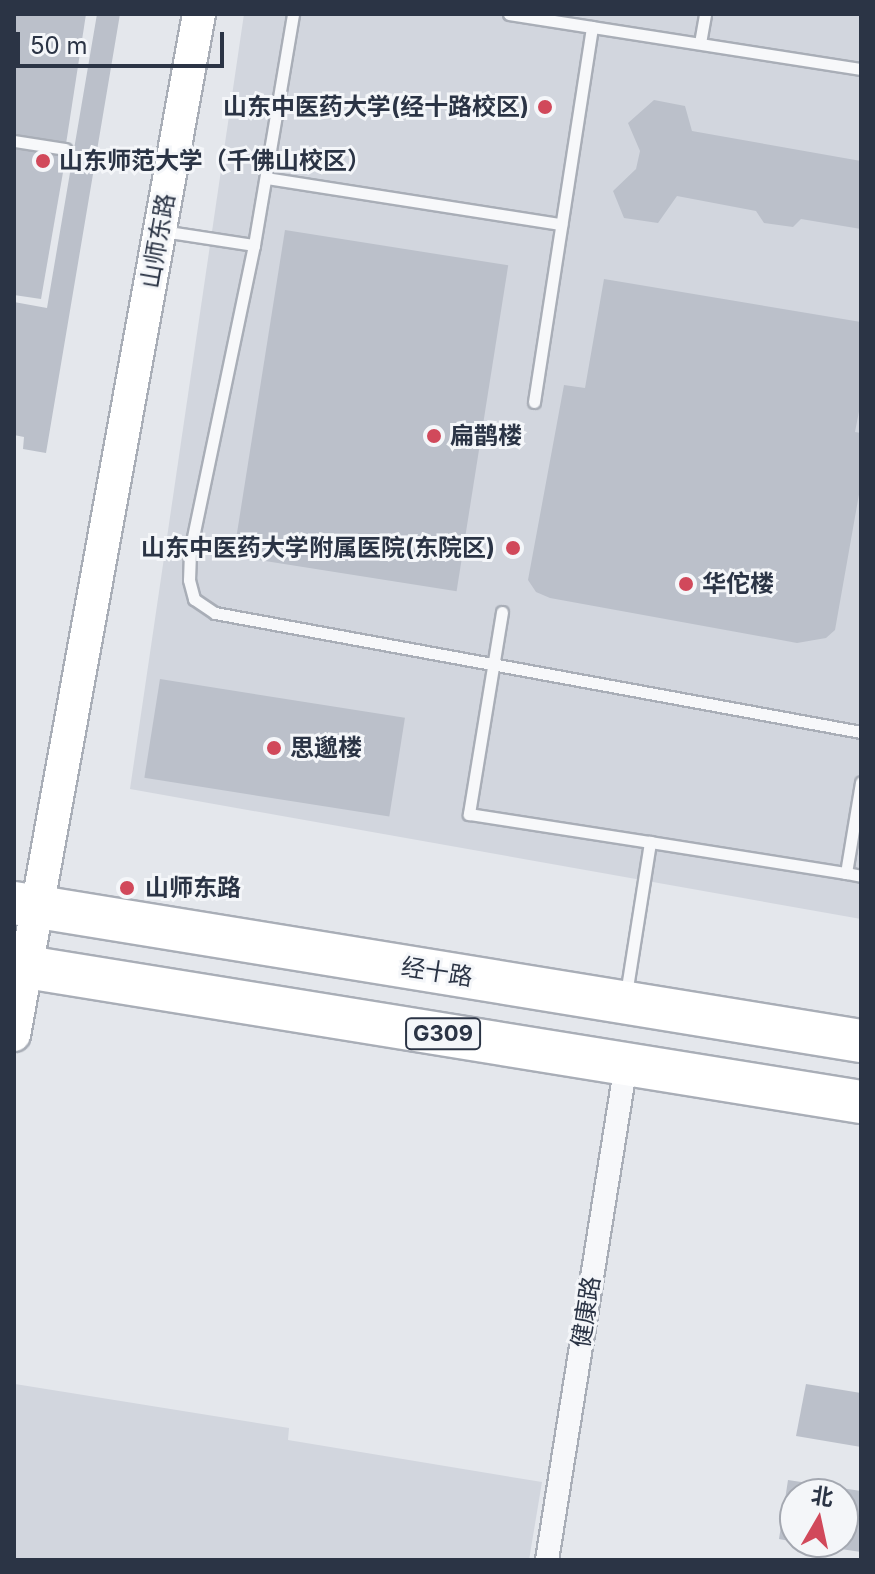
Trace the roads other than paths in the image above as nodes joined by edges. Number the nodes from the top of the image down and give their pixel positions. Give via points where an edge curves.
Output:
1 (199, 14) edge
2 (293, 14) edge
3 (509, 14) edge
4 (705, 14) edge
5 (592, 27) junction
6 (700, 43) junction
7 (861, 69) edge
8 (14, 141) edge
9 (65, 149) dead end
10 (266, 178) junction
11 (561, 224) junction
12 (160, 231) junction
13 (254, 245) junction
14 (534, 402) dead end
15 (502, 612) dead end
16 (493, 664) junction
17 (861, 732) edge
18 (861, 782) edge
19 (650, 842) junction
20 (846, 873) junction
21 (861, 876) edge
22 (25, 905) edge
23 (20, 966) edge
24 (625, 1002) junction
25 (14, 1035) edge
26 (861, 1041) edge
27 (626, 1064) junction
28 (861, 1102) edge
29 (547, 1560) edge

1 - 12 main road, 山师东路
2 - 10 lane
3 - 5 lane
4 - 6 lane
5 - 6 lane
5 - 11 lane
6 - 7 lane
8 - 9 lane
10 - 11 lane
10 - 13 lane
11 - 14 lane
12 - 13 lane
12 - 22 main road, 山师东路
13 - 16 lane via 190,552 194,599 215,613
15 - 16 lane
16 - 17 lane
16 - 19 lane via 469,814
18 - 20 lane
19 - 20 lane
19 - 24 lane
20 - 21 lane
22 - 23 main road, 山师东路
22 - 24 highway, 经十路
23 - 25 main road, 山师东路
23 - 27 highway, G309
24 - 26 highway, 经十路
27 - 28 highway, G309
27 - 29 street, 健康路

